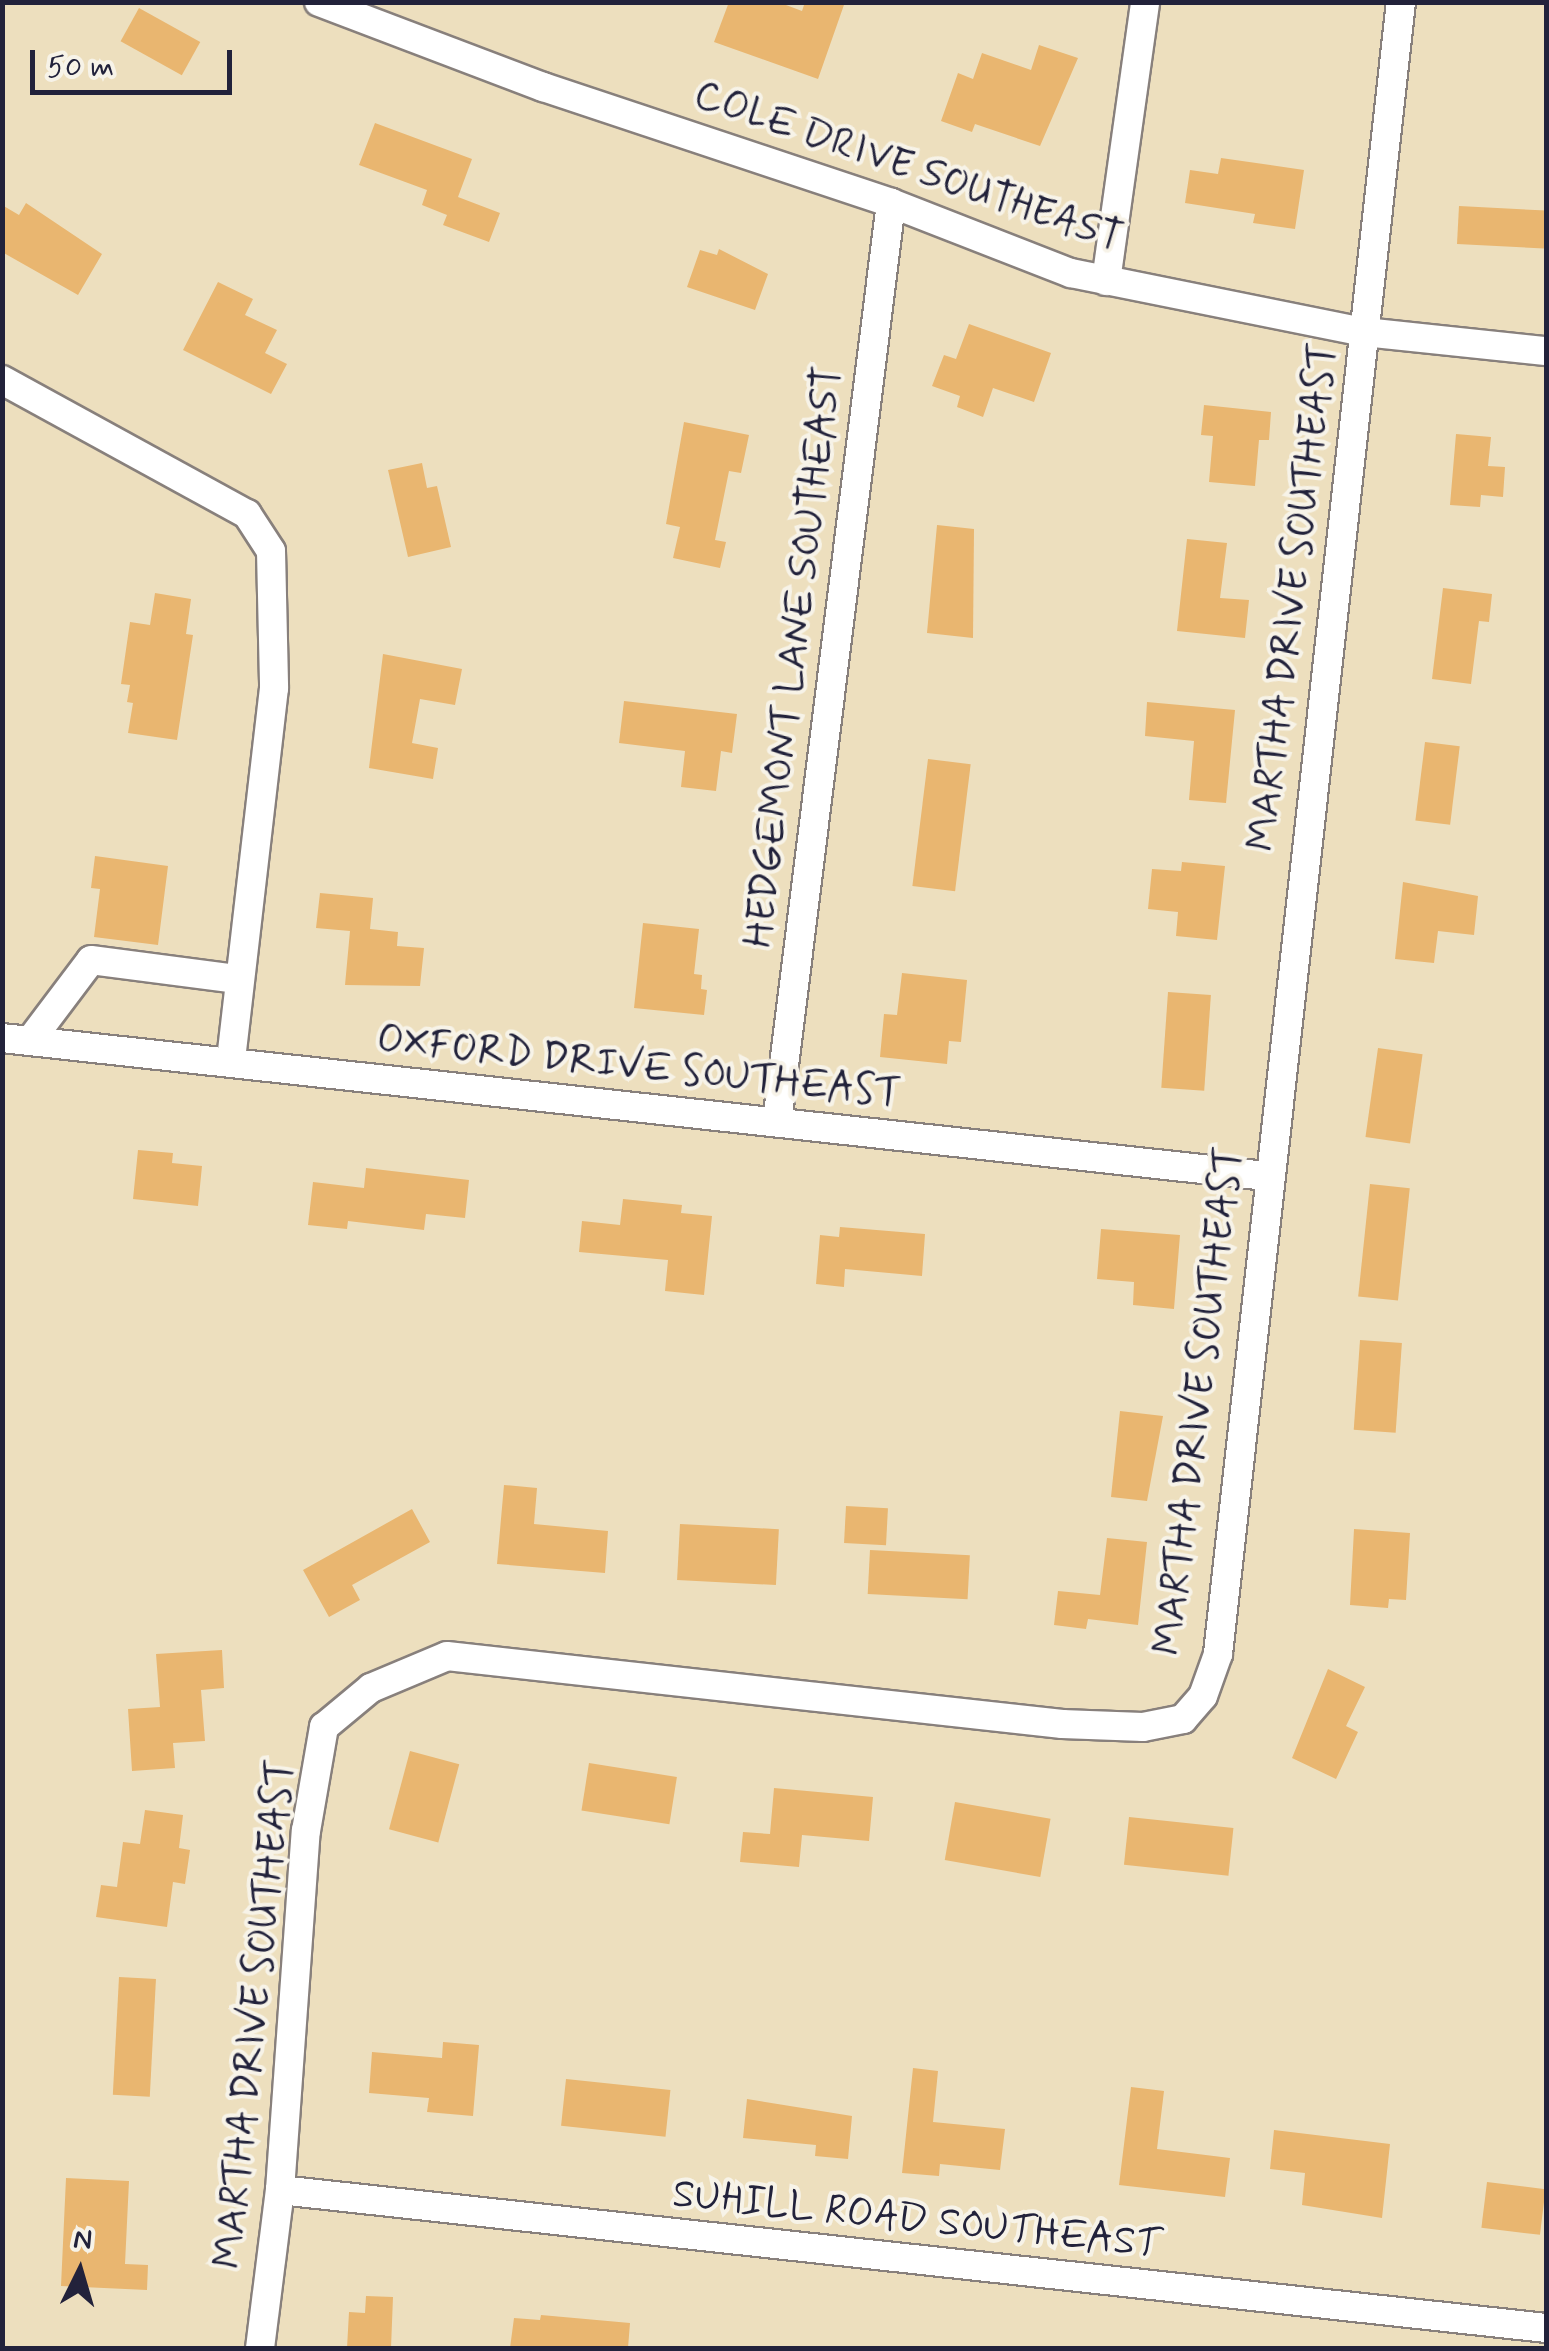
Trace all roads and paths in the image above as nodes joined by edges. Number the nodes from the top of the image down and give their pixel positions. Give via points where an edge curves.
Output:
1 (319, 2) edge
2 (1145, 2) edge
3 (1401, 2) edge
4 (891, 202) junction
5 (1106, 281) junction
6 (1364, 332) junction
7 (1546, 351) edge
8 (2, 380) edge
9 (238, 979) junction
10 (16, 1039) edge
11 (231, 1062) junction
12 (777, 1122) junction
13 (1266, 1176) junction
14 (280, 2190) junction
15 (1546, 2328) edge
16 (260, 2348) edge

1 - 4 street, COLE DRIVE SOUTHEAST via 543,87
2 - 5 street
3 - 6 street, MARTHA DRIVE SOUTHEAST
4 - 5 street, COLE DRIVE SOUTHEAST via 1070,274
4 - 12 street, HEDGEMONT LANE SOUTHEAST
5 - 6 street, COLE DRIVE SOUTHEAST
6 - 7 street, COLE DRIVE SOUTHEAST
6 - 13 street, MARTHA DRIVE SOUTHEAST
8 - 9 street via 246,514 272,551 274,688
9 - 10 street via 91,960
9 - 11 street
10 - 11 street, OXFORD DRIVE SOUTHEAST
11 - 12 street, OXFORD DRIVE SOUTHEAST
12 - 13 street, OXFORD DRIVE SOUTHEAST
13 - 14 street, MARTHA DRIVE SOUTHEAST via 1218,1654 1203,1696 1182,1720 1143,1727 1062,1724 446,1656 371,1688 324,1727 306,1832
14 - 15 street, SUHILL ROAD SOUTHEAST
14 - 16 street, MARTHA DRIVE SOUTHEAST

